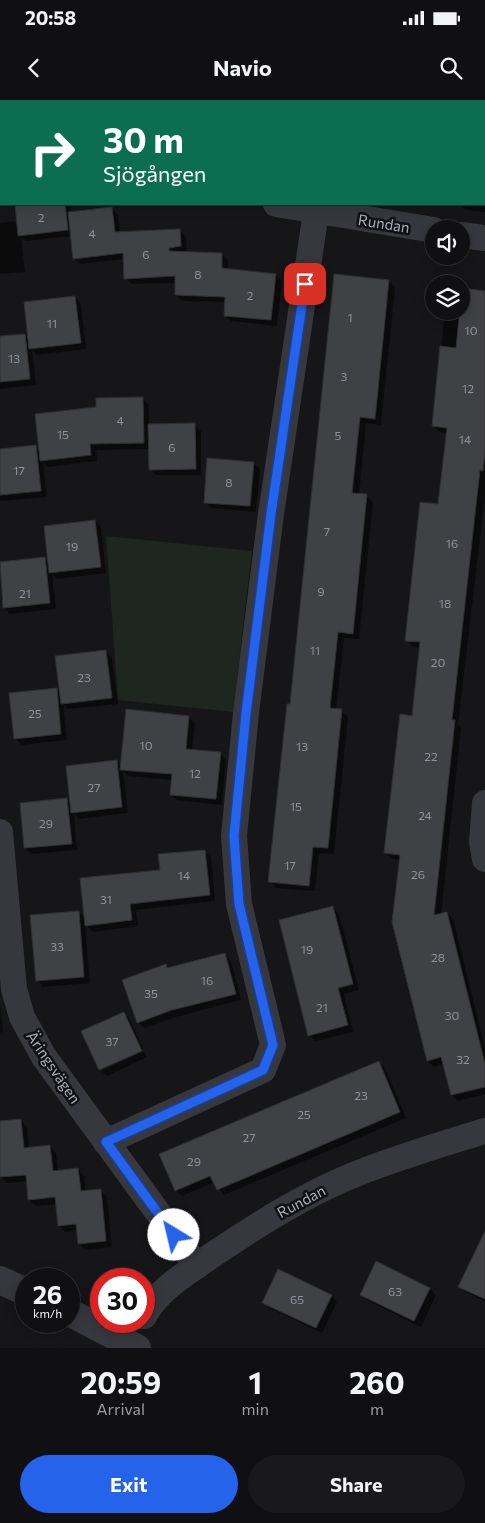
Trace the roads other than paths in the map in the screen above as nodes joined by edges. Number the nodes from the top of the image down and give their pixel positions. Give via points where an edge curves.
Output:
1 (281, 205) edge
2 (316, 212) junction
3 (425, 229) edge
4 (470, 236) edge
5 (485, 238) edge
6 (485, 803) edge
7 (0, 832) edge
8 (484, 848) edge
9 (485, 1131) edge
10 (106, 1142) junction
11 (197, 1266) junction
12 (0, 1280) edge
13 (15, 1287) edge
14 (155, 1302) edge
15 (80, 1316) edge
16 (136, 1338) edge

1 - 2 street, Rundan
2 - 3 street, Rundan
2 - 10 street via 271,514 234,836 239,904 273,1045 263,1070
4 - 5 street
6 - 8 street
7 - 10 street, Äringsvägen via 14,989 22,1017 44,1057
9 - 11 street, Rundan via 355,1174 254,1226
10 - 11 street, Äringsvägen
11 - 14 street, Rundan via 164,1290
12 - 13 street
15 - 16 street

